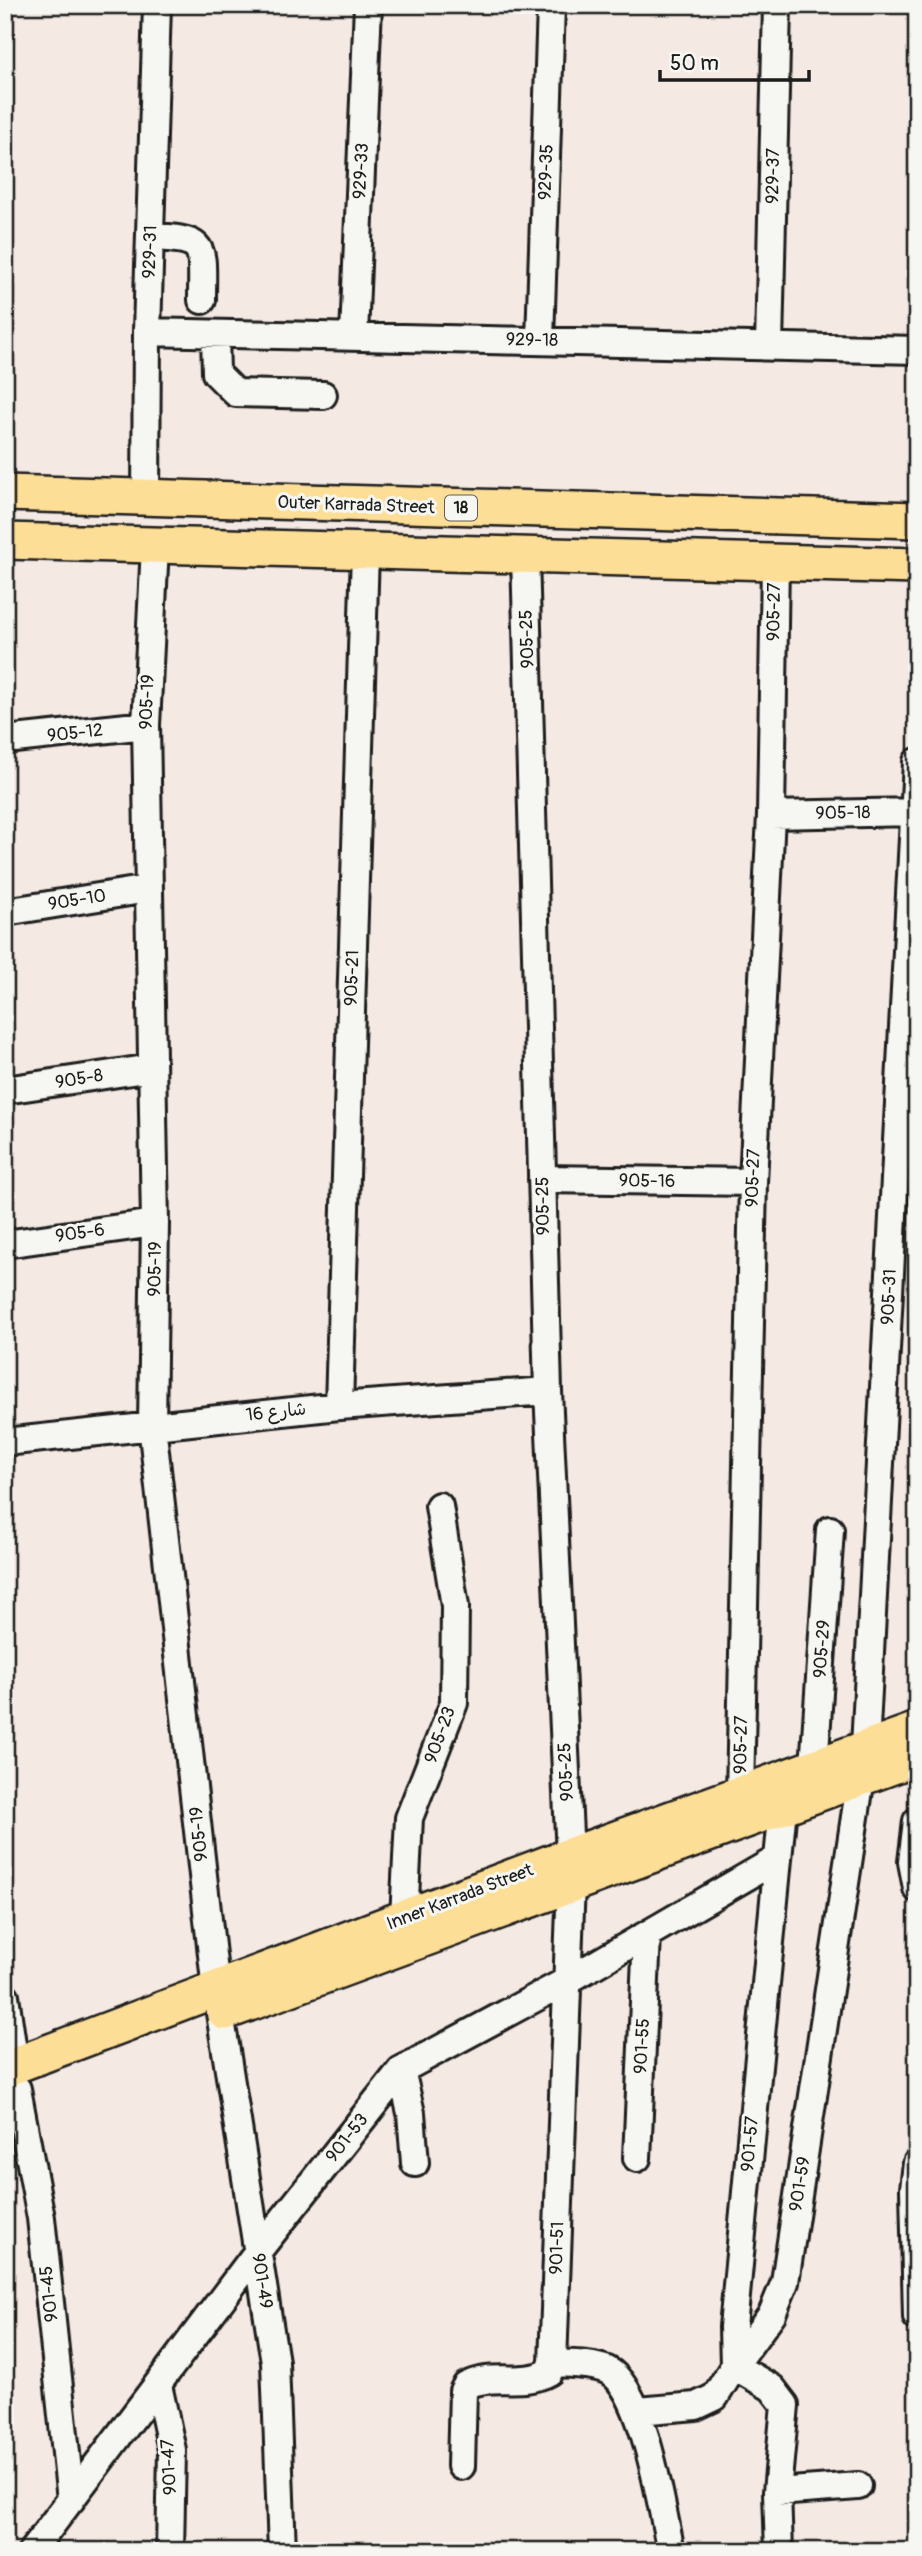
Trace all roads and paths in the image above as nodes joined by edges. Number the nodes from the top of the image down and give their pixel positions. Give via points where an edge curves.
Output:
1 (157, 5) edge
2 (368, 5) edge
3 (551, 5) edge
4 (777, 5) edge
5 (150, 237) junction
6 (202, 300) dead end
7 (147, 332) junction
8 (215, 334) junction
9 (354, 336) junction
10 (540, 340) junction
11 (769, 346) junction
12 (917, 350) edge
13 (323, 396) dead end
14 (5, 493) edge
15 (146, 499) junction
16 (917, 520) edge
17 (5, 541) edge
18 (155, 546) junction
19 (365, 551) junction
20 (525, 555) junction
21 (775, 562) junction
22 (917, 566) edge
23 (146, 725) junction
24 (5, 740) edge
25 (917, 762) edge
26 (915, 812) junction
27 (771, 815) junction
28 (148, 889) junction
29 (5, 912) edge
30 (152, 1068) junction
31 (5, 1090) edge
32 (542, 1179) junction
33 (753, 1182) junction
34 (155, 1223) junction
35 (5, 1244) edge
36 (548, 1391) junction
37 (339, 1406) junction
38 (152, 1425) junction
39 (5, 1442) edge
40 (439, 1506) dead end
41 (830, 1530) dead end
42 (917, 1730) edge
43 (917, 1757) edge
44 (863, 1762) junction
45 (814, 1767) junction
46 (740, 1795) junction
47 (783, 1807) junction
48 (917, 1821) edge
49 (777, 1859) junction
50 (570, 1869) junction
51 (917, 1888) edge
52 (404, 1919) junction
53 (647, 1935) junction
54 (565, 1982) junction
55 (5, 1996) edge
56 (218, 2001) junction
57 (401, 2070) junction
58 (11, 2079) edge
59 (636, 2158) dead end
60 (415, 2163) dead end
61 (917, 2163) edge
62 (258, 2251) junction
63 (917, 2317) edge
64 (553, 2363) junction
65 (734, 2367) junction
66 (158, 2385) junction
67 (638, 2411) junction
68 (461, 2466) dead end
69 (858, 2486) dead end
70 (777, 2492) junction
71 (71, 2500) junction
72 (32, 2551) edge
73 (170, 2551) edge
74 (282, 2551) edge
75 (671, 2551) edge
76 (779, 2551) edge

1 - 5 street, 929-31
2 - 9 street, 929-33
3 - 10 street, 929-35
4 - 11 street, 929-37
5 - 6 street via 186,238 197,245 202,254
5 - 7 street, 929-31
7 - 8 street, 929-18
7 - 15 street, 929-31
8 - 9 street, 929-18
8 - 13 street via 216,373 236,393
9 - 10 street, 929-18
10 - 11 street, 929-18
11 - 12 street, 929-18
14 - 15 main road, Outer Karrada Street / 18
15 - 16 main road, Outer Karrada Street / 18
17 - 18 main road
18 - 19 main road
18 - 23 street, 905-19
19 - 20 main road
19 - 37 street, 905-21
20 - 21 main road
20 - 32 street, 905-25
21 - 22 main road
21 - 27 street, 905-27
23 - 24 street, 905-12
23 - 28 street, 905-19
25 - 26 street, 905-31
26 - 27 street, 905-18
26 - 44 street, 905-31
27 - 33 street, 905-27
28 - 29 street, 905-10
28 - 30 street, 905-19
30 - 31 street, 905-8
30 - 34 street, 905-19
32 - 33 street, 905-16
32 - 36 street, 905-25
33 - 46 street, 905-27
34 - 35 street, 905-6
34 - 38 street, 905-19
36 - 37 street, شارع 16
36 - 50 street, 905-25
37 - 38 street, شارع 16
38 - 39 street, شارع 16
38 - 56 street, 905-19
40 - 52 street, 905-23 via 455,1606 454,1703 409,1818
41 - 45 street, 905-29
42 - 44 main road, Inner Karrada Street
43 - 44 main road, Inner Karrada Street
44 - 45 main road, Inner Karrada Street
44 - 47 main road, Inner Karrada Street
44 - 65 street, 901-59 via 785,2281 772,2314
45 - 46 main road, Inner Karrada Street
46 - 50 main road, Inner Karrada Street
47 - 49 street, 901-57
47 - 50 main road, Inner Karrada Street
48 - 51 street via 912,1862
49 - 53 street, 901-53
49 - 65 street, 901-57 via 733,2327
50 - 52 main road, Inner Karrada Street
50 - 54 street, 901-51
50 - 56 main road, Inner Karrada Street via 404,1948
52 - 56 main road, Inner Karrada Street
53 - 54 street, 901-53
53 - 59 street, 901-55
54 - 57 street, 901-53
54 - 64 street, 901-51
55 - 58 street, 901-45
56 - 58 main road, Inner Karrada Street
56 - 62 street, 901-49
57 - 60 street
57 - 62 street, 901-53
58 - 71 street, 901-45 via 41,2218
61 - 63 street
62 - 66 street, 901-53
62 - 74 street, 901-49 via 275,2362
64 - 67 street via 608,2371 625,2386
64 - 68 street via 549,2372 531,2381 466,2386
65 - 67 street via 715,2396 695,2406
65 - 70 street via 772,2388 785,2405
66 - 71 street, 901-53
66 - 73 street, 901-47 via 172,2451
67 - 75 street
69 - 70 street
70 - 76 street
71 - 72 street, 901-53

